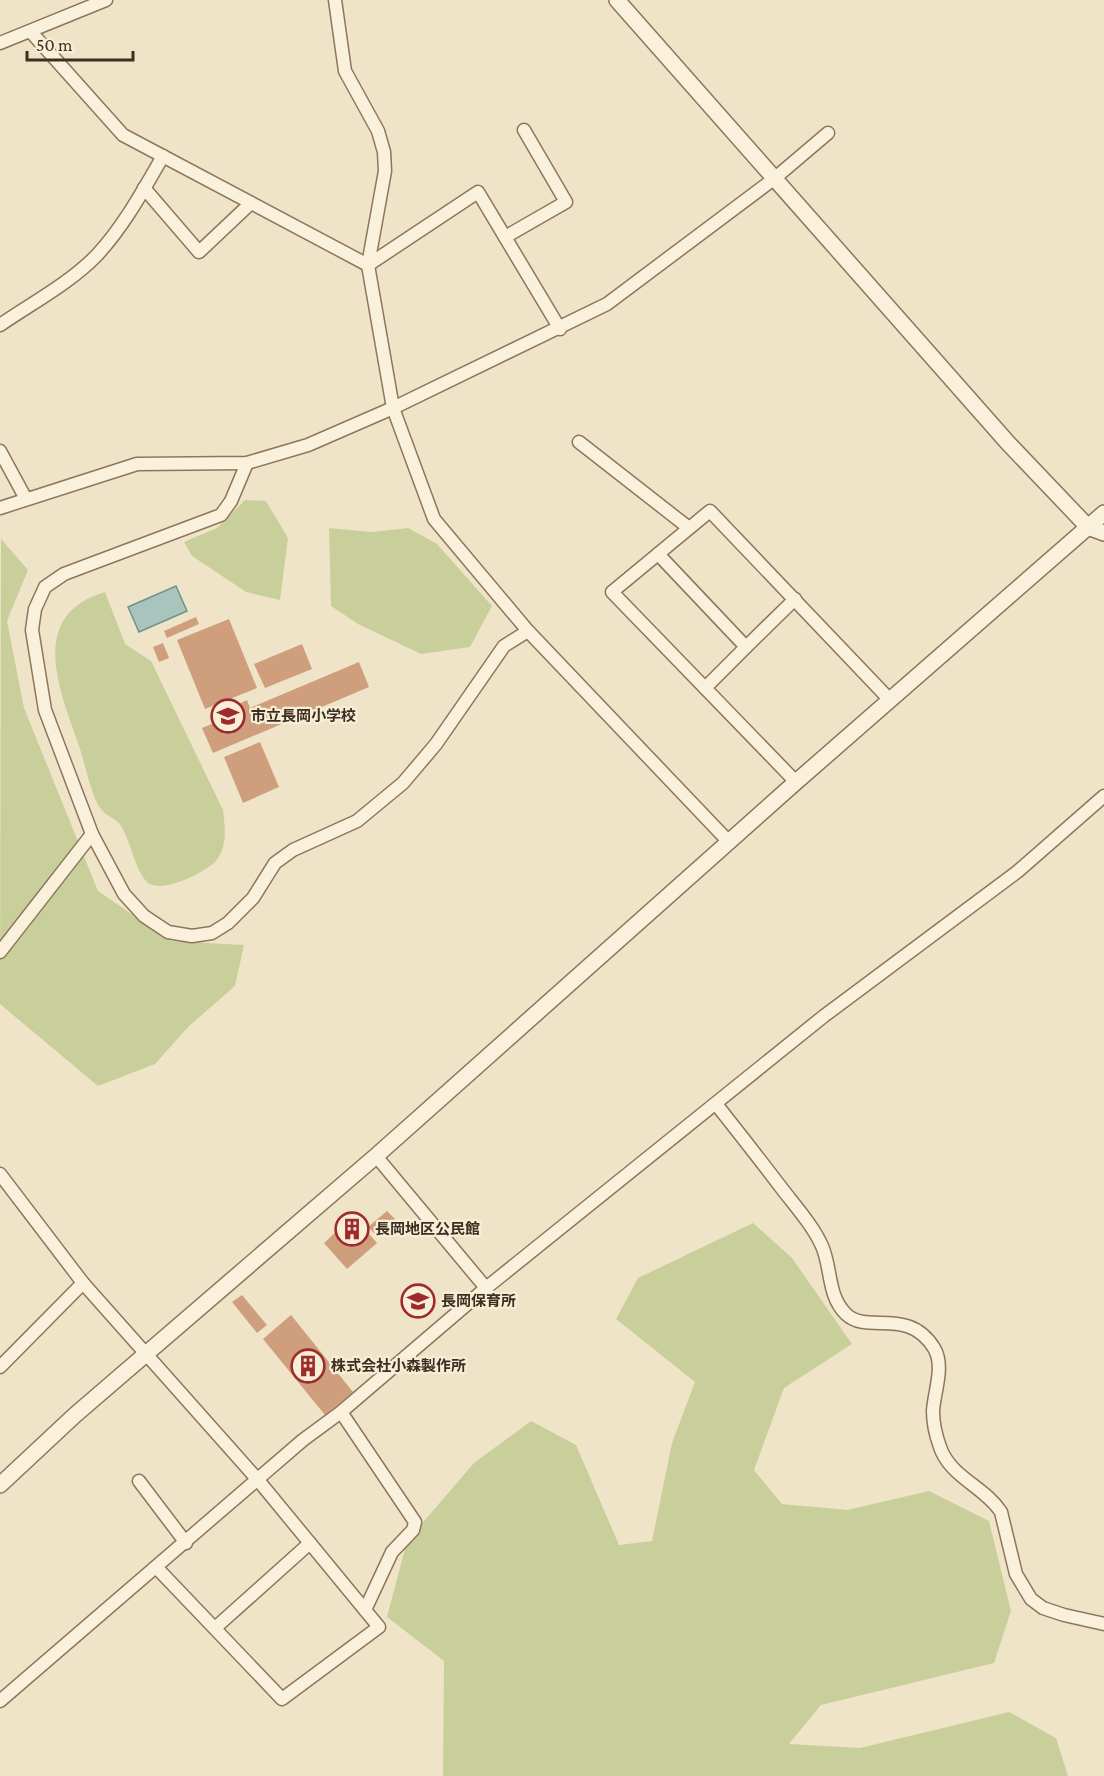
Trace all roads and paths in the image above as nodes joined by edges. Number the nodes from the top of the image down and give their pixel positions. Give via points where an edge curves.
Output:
1 (106, 0) edge
2 (335, 0) edge
3 (617, 0) edge
4 (31, 32) junction
5 (0, 44) edge
6 (524, 130) dead end
7 (828, 133) dead end
8 (164, 156) junction
9 (775, 178) junction
10 (144, 188) junction
11 (251, 203) junction
12 (505, 237) junction
13 (368, 265) junction
14 (0, 325) edge
15 (560, 329) junction
16 (393, 408) junction
17 (579, 442) dead end
18 (0, 451) edge
19 (247, 462) junction
20 (4, 469) edge
21 (26, 499) junction
22 (0, 508) edge
23 (1104, 513) edge
24 (1088, 527) junction
25 (689, 528) junction
26 (1104, 533) edge
27 (658, 554) junction
28 (795, 599) junction
29 (528, 631) junction
30 (746, 647) junction
31 (705, 688) junction
32 (890, 700) junction
33 (796, 782) junction
34 (1104, 796) edge
35 (92, 834) junction
36 (729, 842) junction
37 (0, 952) edge
38 (716, 1104) junction
39 (376, 1156) junction
40 (0, 1174) edge
41 (4, 1189) edge
42 (83, 1283) junction
43 (486, 1288) junction
44 (147, 1356) junction
45 (0, 1367) edge
46 (341, 1412) junction
47 (258, 1480) junction
48 (139, 1481) dead end
49 (0, 1485) edge
50 (186, 1542) junction
51 (310, 1543) junction
52 (156, 1567) junction
53 (365, 1610) junction
54 (1104, 1624) edge
55 (215, 1628) junction
56 (0, 1701) edge

1 - 4 street
2 - 13 street via 345,71 378,131 384,152 385,171
3 - 9 street
4 - 5 street
4 - 8 street via 123,135
6 - 12 street via 566,201
7 - 9 street
8 - 10 street
8 - 11 street
9 - 15 street via 607,304
9 - 24 street via 1008,443
10 - 11 street via 200,252
10 - 14 street via 97,255
11 - 13 street
12 - 13 street via 478,192
12 - 15 street
13 - 16 street
15 - 16 street
16 - 19 street via 308,445
16 - 29 street via 434,519
17 - 25 street
18 - 20 street
19 - 21 street via 137,464
19 - 35 street via 221,515 64,574 45,587 35,609 32,630 45,710
20 - 21 street
21 - 22 street
23 - 24 street
24 - 26 street
24 - 32 street
25 - 27 street
25 - 28 street via 710,511
27 - 30 street
27 - 31 street via 612,592
28 - 30 street
28 - 32 street
29 - 35 street via 504,646 436,744 403,783 357,820 293,850 275,863 253,898 212,933 192,936 168,932 144,916 124,894
29 - 36 street
30 - 31 street
31 - 33 street
32 - 33 street
33 - 36 street
34 - 38 street via 1017,872 824,1016
35 - 37 street
36 - 39 street
38 - 43 street
38 - 54 street via 810,1227 822,1247 833,1296 847,1316 867,1324 890,1321 913,1328 936,1351 933,1413 941,1449 961,1476 994,1501 1001,1512 1023,1590 1043,1608
39 - 43 street
39 - 44 street
40 - 41 street
41 - 42 street
42 - 44 street
42 - 45 street
43 - 46 street
44 - 47 street
44 - 49 street via 75,1415
46 - 47 street
46 - 53 street via 415,1522 413,1530 392,1552
47 - 50 street
47 - 51 street
48 - 50 street
50 - 52 street
51 - 53 street
51 - 55 street
52 - 55 street
52 - 56 street
53 - 55 street via 379,1627 282,1699

